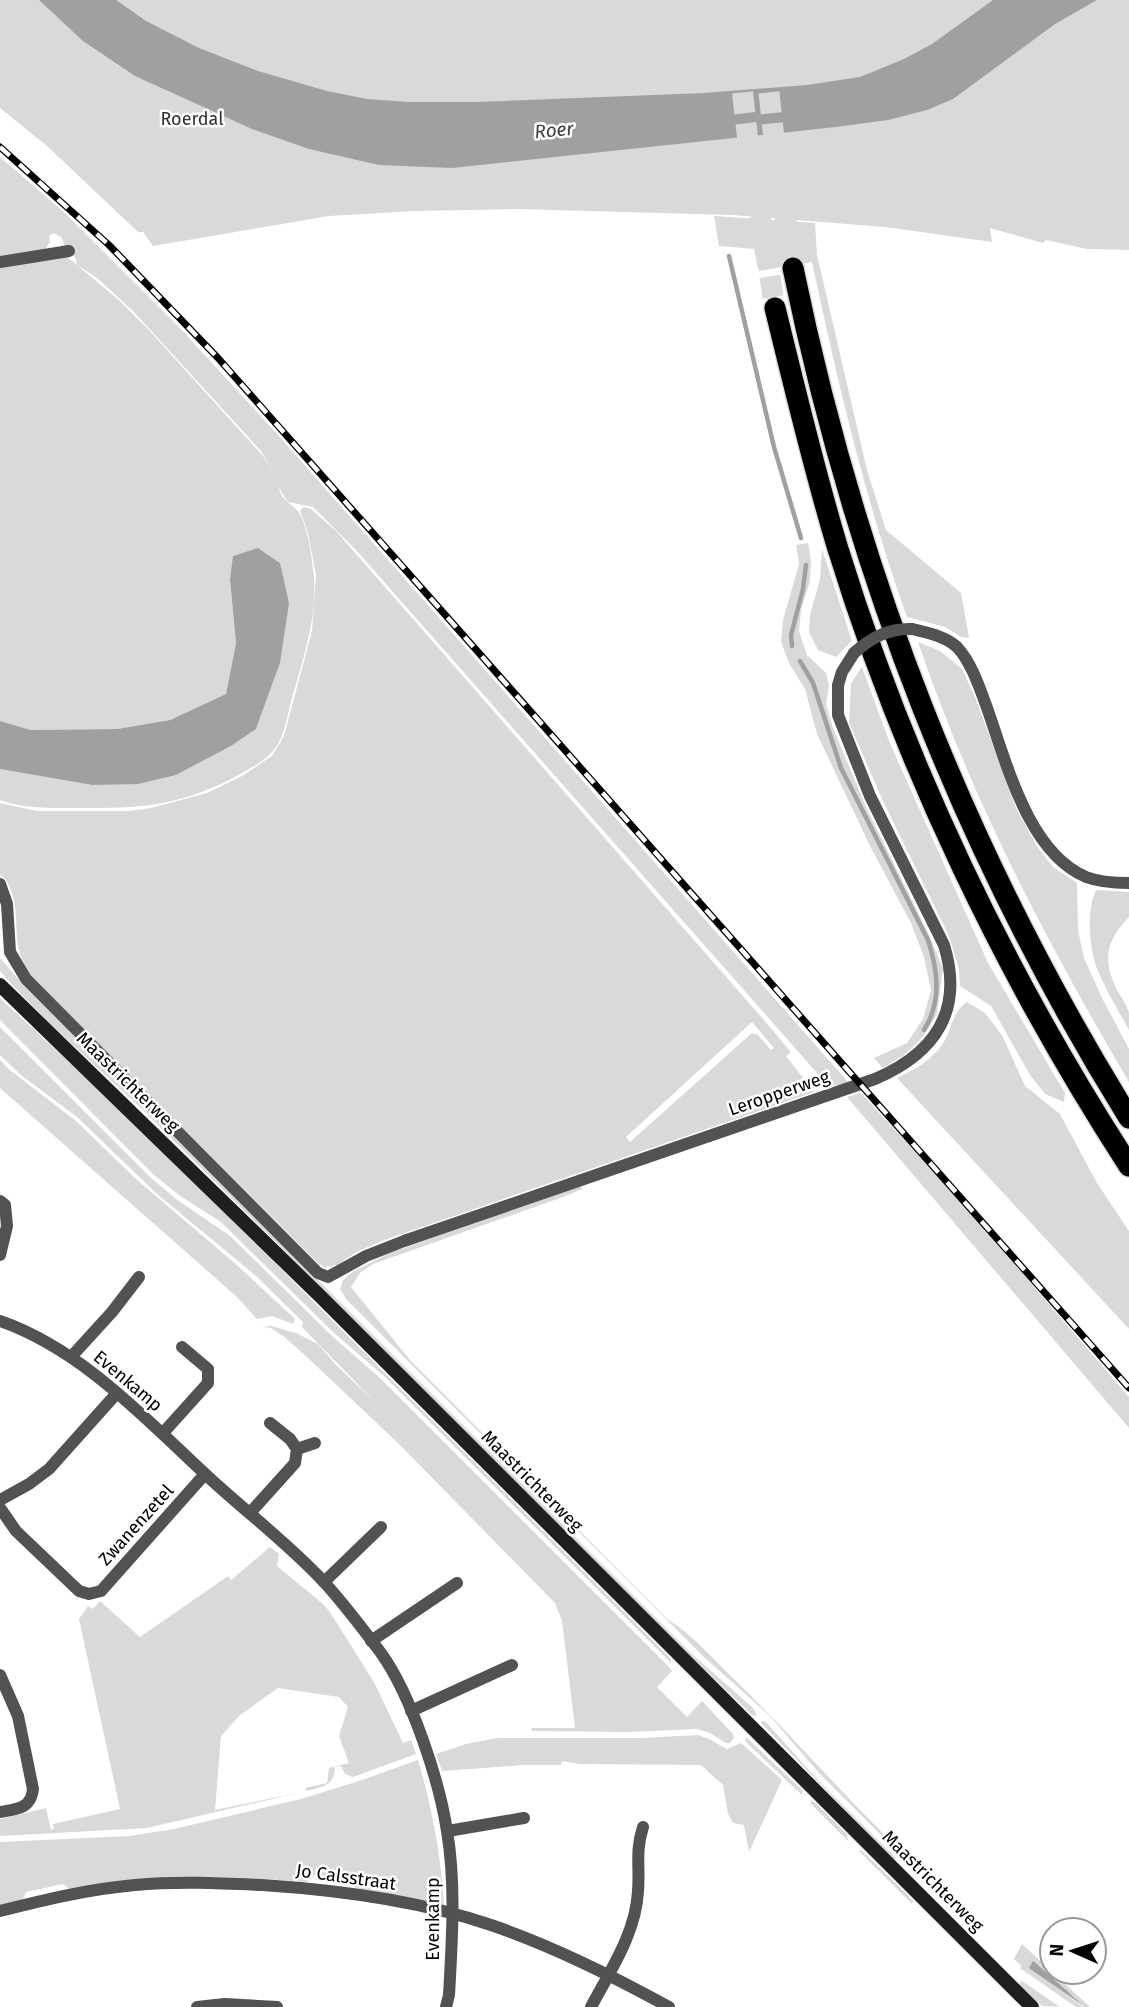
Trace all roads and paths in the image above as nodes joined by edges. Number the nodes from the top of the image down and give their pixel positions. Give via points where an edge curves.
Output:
1 (69, 251) dead end
2 (0, 262) edge
3 (793, 268) tunnel mouth
4 (775, 308) tunnel mouth
5 (1129, 883) edge
6 (0, 884) edge
7 (0, 985) edge
8 (1129, 1118) edge
9 (1129, 1166) edge
10 (0, 1201) edge
11 (0, 1255) edge
12 (139, 1277) dead end
13 (0, 1321) edge
14 (182, 1347) dead end
15 (71, 1357) junction
16 (117, 1393) junction
17 (270, 1423) dead end
18 (163, 1433) junction
19 (315, 1443) dead end
20 (297, 1449) junction
21 (205, 1474) junction
22 (0, 1500) edge
23 (0, 1508) edge
24 (250, 1513) junction
25 (381, 1527) dead end
26 (324, 1582) junction
27 (457, 1583) dead end
28 (371, 1641) junction
29 (512, 1665) dead end
30 (0, 1675) edge
31 (411, 1711) junction
32 (0, 1812) edge
33 (524, 1818) dead end
34 (643, 1827) dead end
35 (447, 1831) junction
36 (0, 1911) edge
37 (453, 1914) junction
38 (609, 1974) junction
39 (226, 2005) edge
40 (197, 2007) edge
41 (277, 2007) edge
42 (446, 2007) edge
43 (591, 2007) edge
44 (669, 2007) edge
45 (1032, 2007) edge

1 - 2 street
3 - 8 highway via 813,367 845,482 916,693 1000,887
4 - 9 highway via 839,552 905,733 1009,960
5 - 6 street, Leropperweg, bridge via 1087,878 1063,863 1039,835 964,655 948,641 912,629 886,632 854,653 842,672 838,715 870,796 944,945 951,977 950,1002 933,1040 904,1066 875,1079 404,1241 328,1277 318,1273 26,979 10,952 7,904
7 - 45 main road, Maastrichterweg via 321,1297
10 - 11 street via 5,1205 7,1226
12 - 15 street, Evenkamp
13 - 15 street, Evenkamp
14 - 18 street, Evenkamp via 208,1369 208,1383
15 - 16 street, Evenkamp
16 - 18 street, Evenkamp
16 - 22 street via 49,1469
17 - 20 street
18 - 21 street, Evenkamp
19 - 20 street
20 - 24 street via 295,1463
21 - 23 street, Zwanenzetel via 101,1591 89,1594 79,1591 16,1531
21 - 24 street, Evenkamp
24 - 26 street, Evenkamp
25 - 26 street
26 - 28 street, Evenkamp
27 - 28 street
28 - 31 street, Evenkamp
29 - 31 street
30 - 32 street via 18,1716 33,1789 24,1807
31 - 35 street, Evenkamp via 428,1753
33 - 35 street
34 - 38 street via 637,1845 639,1892 633,1920
35 - 37 street, Evenkamp
36 - 37 street, Jo Calsstraat via 135,1885 221,1883 328,1889
37 - 38 street, Jo Calsstraat via 490,1924
37 - 42 street, Evenkamp
38 - 43 street
38 - 44 street, Jo Calsstraat
39 - 40 street
39 - 41 street

